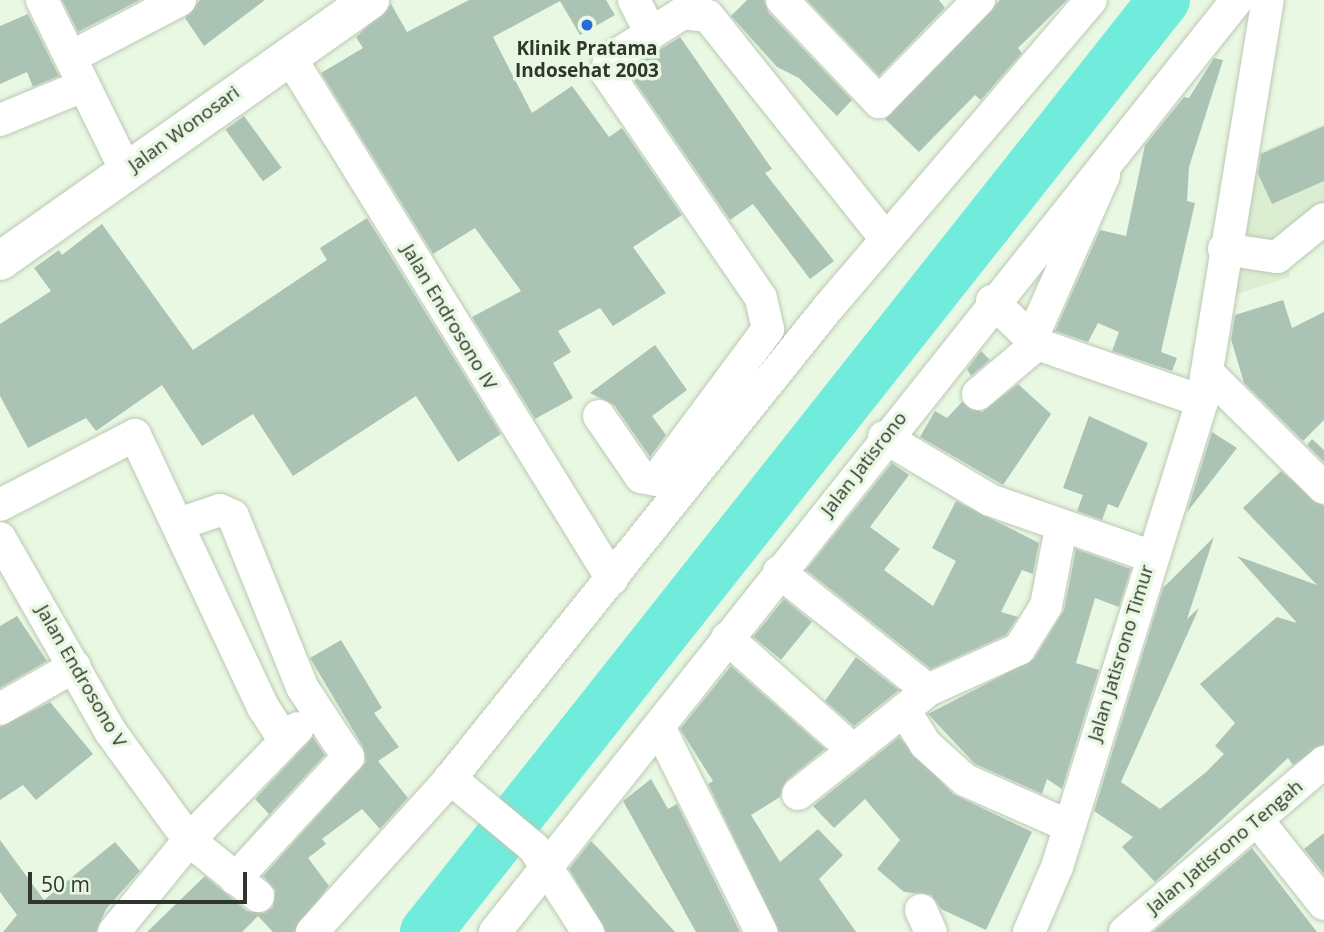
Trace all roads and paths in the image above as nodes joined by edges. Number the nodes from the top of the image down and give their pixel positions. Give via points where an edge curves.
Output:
1 (43, 0) edge
2 (180, 0) edge
3 (370, 0) edge
4 (634, 0) edge
5 (782, 0) edge
6 (979, 0) edge
7 (1091, 0) edge
8 (1257, 1) edge
9 (651, 33) junction
10 (288, 54) junction
11 (71, 57) junction
12 (83, 86) junction
13 (0, 120) edge
14 (1114, 148) junction
15 (126, 171) junction
16 (1324, 219) edge
17 (886, 239) junction
18 (1224, 249) junction
19 (0, 261) edge
20 (992, 301) junction
21 (1034, 342) junction
22 (1205, 387) junction
23 (978, 394) dead end
24 (598, 416) dead end
25 (884, 437) junction
26 (1324, 488) edge
27 (0, 505) edge
28 (179, 524) junction
29 (1061, 528) junction
30 (0, 538) edge
31 (1150, 556) junction
32 (779, 572) junction
33 (612, 579) junction
34 (727, 638) junction
35 (75, 666) junction
36 (928, 690) junction
37 (0, 709) edge
38 (904, 710) junction
39 (315, 712) junction
40 (660, 729) junction
41 (285, 741) junction
42 (852, 749) junction
43 (1324, 762) edge
44 (461, 786) junction
45 (797, 794) dead end
46 (1258, 821) junction
47 (1069, 826) junction
48 (189, 840) junction
49 (540, 859) junction
50 (1324, 904) edge
51 (114, 932) edge
52 (312, 932) edge
53 (495, 932) edge
54 (588, 932) edge
55 (761, 932) edge
56 (1029, 932) edge
57 (1125, 932) edge

1 - 11 street
2 - 11 street
3 - 10 main road, Jalan Wonosari
4 - 9 street
5 - 6 street via 879,102
7 - 17 street
8 - 14 street, Jalan Jatisrono
8 - 18 street, Jalan Jatisrono
9 - 17 street via 683,13 708,16
9 - 24 street via 609,60 607,73 761,298 768,329 656,480 641,477
10 - 15 main road, Jalan Wonosari
10 - 33 street, Jalan Endrosono IV
11 - 12 street
12 - 13 street
12 - 15 street
14 - 20 street, Jalan Jatisrono
14 - 21 street
15 - 19 main road, Jalan Wonosari
16 - 18 street via 1278,257
17 - 33 street
18 - 22 street, Jalan Jatisrono
20 - 21 street
20 - 25 street, Jalan Jatisrono
21 - 22 street
21 - 23 street
22 - 26 street
22 - 31 street, Jalan Jatisrono Timur
25 - 29 street via 990,500
25 - 32 street, Jalan Jatisrono
27 - 28 street via 135,435
28 - 39 street via 220,510 233,516
28 - 41 street via 262,708
29 - 31 street
29 - 36 street via 1046,606 1019,649
30 - 35 street, Jalan Endrosono V
31 - 47 street, Jalan Jatisrono Timur
32 - 34 street, Jalan Jatisrono
32 - 36 street
33 - 44 street
34 - 40 street, Jalan Jatisrono
34 - 42 street
35 - 37 street
35 - 48 street, Jalan Endrosono V via 110,731
36 - 38 street
38 - 42 street
38 - 47 street via 925,744 965,780
39 - 41 street
39 - 48 street, Jalan Endrosono V via 348,757 246,887
40 - 49 street, Jalan Jatisrono
40 - 55 street
41 - 48 street
42 - 45 street
43 - 46 street, Jalan Jatisrono Tengah
44 - 49 street
44 - 52 street
46 - 50 street
46 - 57 street, Jalan Jatisrono Tengah
47 - 56 street, Jalan Jatisrono Timur
48 - 51 street
49 - 53 street, Jalan Jatisrono
49 - 54 street

